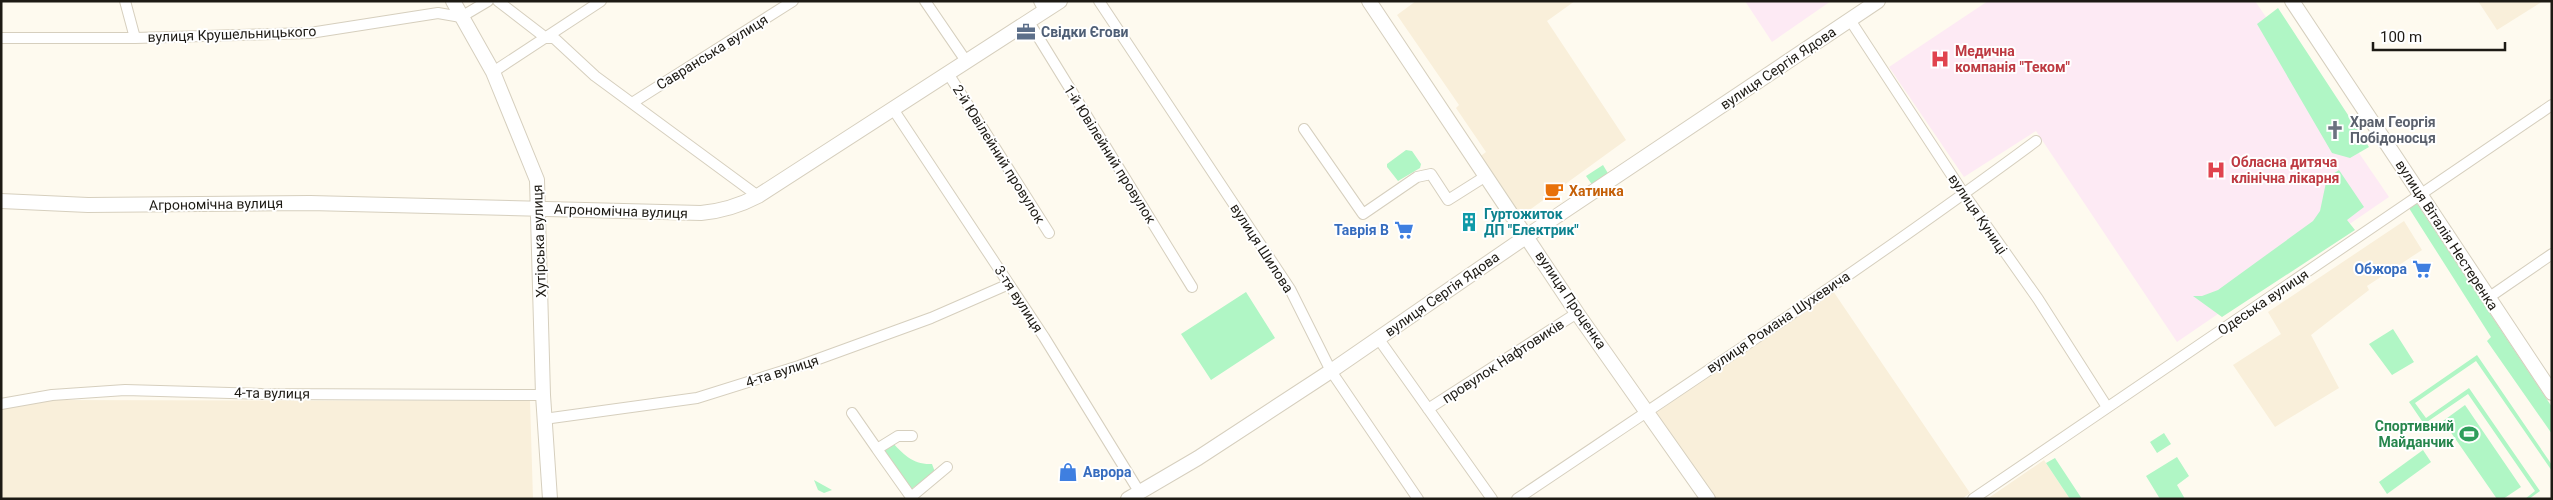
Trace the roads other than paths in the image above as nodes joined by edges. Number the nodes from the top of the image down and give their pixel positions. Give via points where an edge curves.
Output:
1 (125, 1) edge
2 (453, 1) edge
3 (488, 1) edge
4 (498, 1) edge
5 (601, 1) edge
6 (793, 1) edge
7 (925, 1) edge
8 (1060, 1) edge
9 (1099, 1) edge
10 (1368, 1) edge
11 (1878, 1) edge
12 (2292, 1) edge
13 (1042, 6) edge
14 (461, 17) junction
15 (1850, 20) junction
16 (1029, 22) junction
17 (1, 38) edge
18 (135, 38) junction
19 (546, 38) junction
20 (966, 61) junction
21 (493, 72) junction
22 (949, 75) junction
23 (632, 103) junction
24 (2552, 105) edge
25 (893, 109) junction
26 (1304, 128) dead end
27 (2036, 141) dead end
28 (1486, 176) junction
29 (1964, 194) junction
30 (2421, 195) junction
31 (758, 196) junction
32 (1, 201) edge
33 (539, 208) junction
34 (1049, 233) dead end
35 (1527, 236) junction
36 (2552, 254) edge
37 (1009, 284) junction
38 (1192, 287) dead end
39 (2488, 298) junction
40 (1577, 312) junction
41 (1378, 338) junction
42 (1331, 371) junction
43 (2552, 394) edge
44 (543, 395) junction
45 (1, 404) edge
46 (2107, 407) junction
47 (1428, 408) junction
48 (1646, 412) junction
49 (852, 413) dead end
50 (544, 419) junction
51 (912, 436) dead end
52 (877, 449) junction
53 (947, 467) dead end
54 (1134, 496) edge
55 (550, 499) edge
56 (1418, 499) edge
57 (1492, 499) edge
58 (1517, 499) edge
59 (1708, 499) edge
60 (1973, 499) edge

1 - 18 street
2 - 14 street, Хутірська вулиця
3 - 14 street
4 - 19 street
5 - 19 street
6 - 23 street, Савранська вулиця
7 - 20 street
8 - 13 street, Агрономічна вулиця
9 - 42 street, вулиця Шилова via 1290,289
10 - 28 street, вулиця Проценка
11 - 15 street, вулиця Сергія Ядова
12 - 30 street, вулиця Віталія Нестеренка
13 - 16 street, Агрономічна вулиця
14 - 18 street, вулиця Крушельницького via 438,13 310,33
14 - 21 street, Хутірська вулиця
15 - 29 street, вулиця Куниці
15 - 35 street, вулиця Сергія Ядова
16 - 20 street, Агрономічна вулиця
16 - 38 street, 1-й Ювілейний провулок
17 - 18 street, вулиця Крушельницького
19 - 21 street
19 - 23 street via 554,38 595,76
20 - 22 street, Агрономічна вулиця
21 - 33 street, Хутірська вулиця via 537,180
22 - 25 street, Агрономічна вулиця
22 - 34 street, 2-й Ювілейний провулок
23 - 31 street
24 - 30 street, Одеська вулиця
25 - 31 street, Агрономічна вулиця
25 - 37 street, 3-тя вулиця
26 - 28 street via 1363,214 1417,177 1431,174 1448,200
27 - 29 street, вулиця Романа Шухевича
28 - 35 street, вулиця Проценка
29 - 46 street, вулиця Куниці via 2038,299
29 - 48 street, вулиця Романа Шухевича
30 - 39 street, вулиця Віталія Нестеренка
30 - 46 street, Одеська вулиця
31 - 33 street, Агрономічна вулиця via 721,212
32 - 33 street, Агрономічна вулиця via 88,205 310,203
33 - 44 street, Хутірська вулиця
35 - 40 street, вулиця Проценка
35 - 41 street, вулиця Сергія Ядова
36 - 39 street
37 - 50 street, 4-та вулиця via 914,324 799,366 697,398
37 - 54 street, 3-тя вулиця
39 - 43 street, вулиця Віталія Нестеренка
40 - 47 street, провулок Нафтовиків
40 - 48 street, вулиця Проценка
41 - 42 street, вулиця Сергія Ядова
41 - 47 street, провулок Нафтовиків
42 - 54 street, вулиця Сергія Ядова
42 - 56 street, вулиця Шилова
44 - 45 street, 4-та вулиця via 125,390 52,395
44 - 50 street, Хутірська вулиця
46 - 60 street, Одеська вулиця
47 - 57 street, провулок Нафтовиків
48 - 58 street, вулиця Романа Шухевича
48 - 59 street, вулиця Проценка
49 - 52 street
50 - 55 street, Хутірська вулиця
51 - 52 street via 898,436
52 - 53 street via 911,498

